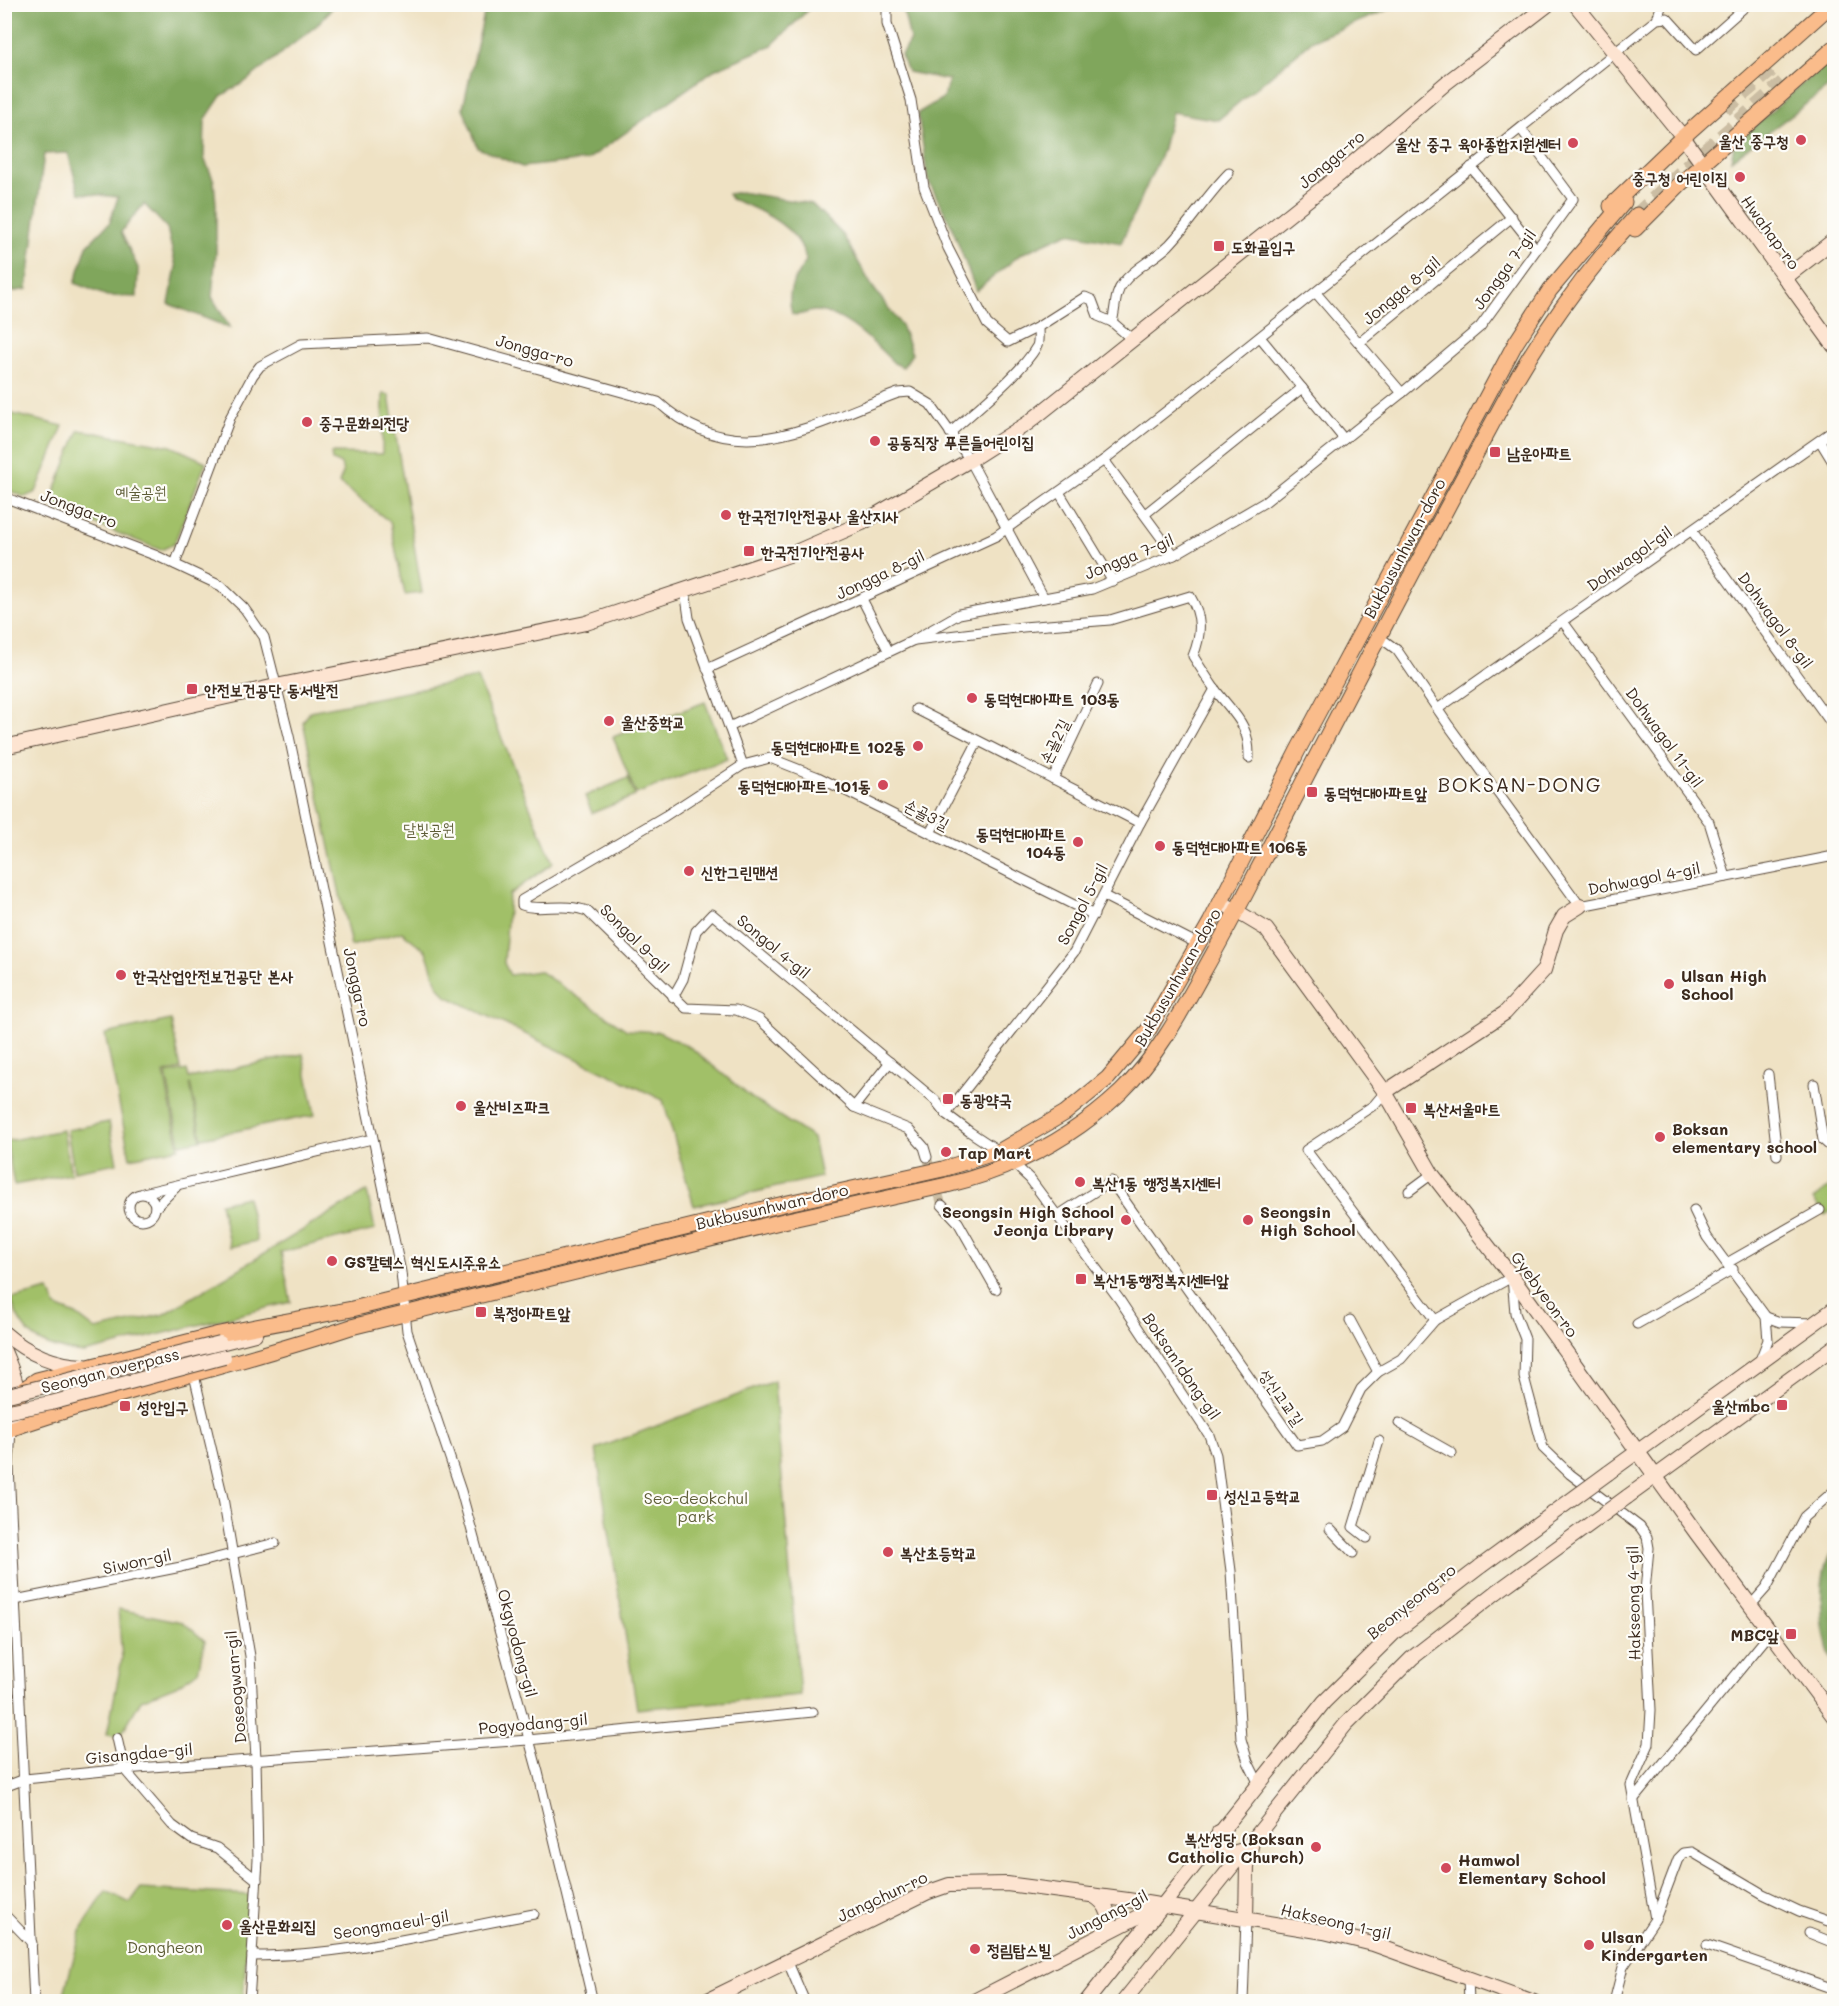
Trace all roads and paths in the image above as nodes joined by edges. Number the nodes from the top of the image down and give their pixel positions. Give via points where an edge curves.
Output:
1 (887, 4) edge
2 (1550, 4) edge
3 (1575, 4) edge
4 (1662, 4) edge
5 (1748, 4) edge
6 (1832, 4) edge
7 (1834, 12) edge
8 (1657, 18) junction
9 (1834, 37) edge
10 (1834, 48) edge
11 (1614, 52) junction
12 (1771, 70) tunnel mouth
13 (1783, 83) tunnel mouth
14 (1521, 129) junction
15 (1683, 137) junction
16 (1702, 164) junction
17 (1471, 168) junction
18 (1229, 173) dead end
19 (1624, 202) tunnel mouth
20 (1637, 215) tunnel mouth
21 (1512, 217) junction
22 (1834, 240) edge
23 (1536, 249) junction
24 (1785, 278) junction
25 (1316, 293) junction
26 (1112, 322) junction
27 (1038, 327) junction
28 (1260, 337) junction
29 (1133, 340) junction
30 (1359, 343) junction
31 (1834, 346) edge
32 (1302, 388) junction
33 (1402, 393) junction
34 (1834, 430) edge
35 (950, 433) junction
36 (1344, 439) junction
37 (1820, 441) junction
38 (970, 460) junction
39 (1104, 460) junction
40 (1834, 464) edge
41 (1059, 492) junction
42 (4, 497) edge
43 (1144, 513) junction
44 (1008, 528) junction
45 (1692, 531) junction
46 (1174, 555) junction
47 (1400, 559) junction
48 (175, 564) junction
49 (1415, 566) junction
50 (1113, 581) junction
51 (685, 590) junction
52 (1044, 598) junction
53 (862, 599) junction
54 (1564, 622) junction
55 (1378, 636) junction
56 (912, 641) junction
57 (888, 650) junction
58 (707, 669) junction
59 (1098, 684) dead end
60 (276, 686) junction
61 (1215, 689) junction
62 (1439, 708) junction
63 (916, 709) dead end
64 (729, 727) junction
65 (1834, 727) edge
66 (978, 741) junction
67 (4, 747) edge
68 (1249, 758) dead end
69 (743, 765) junction
70 (1053, 779) junction
71 (1140, 823) junction
72 (930, 833) junction
73 (1834, 856) edge
74 (1726, 877) junction
75 (1104, 896) junction
76 (1221, 902) junction
77 (1580, 906) junction
78 (1237, 910) junction
79 (1094, 915) junction
80 (1198, 944) junction
81 (673, 997) junction
82 (890, 1062) junction
83 (1768, 1074) dead end
84 (1814, 1084) dead end
85 (1385, 1092) junction
86 (854, 1107) junction
87 (945, 1114) junction
88 (372, 1139) junction
89 (1834, 1150) edge
90 (1000, 1151) junction
91 (1777, 1155) dead end
92 (927, 1157) tunnel mouth
93 (1015, 1164) junction
94 (1432, 1174) junction
95 (178, 1185) junction
96 (1409, 1191) dead end
97 (143, 1193) junction
98 (942, 1205) tunnel mouth
99 (155, 1208) junction
100 (1694, 1210) dead end
101 (1820, 1210) dead end
102 (1057, 1216) junction
103 (1730, 1266) junction
104 (1512, 1276) junction
105 (996, 1289) dead end
106 (404, 1296) junction
107 (1834, 1309) edge
108 (347, 1310) junction
109 (404, 1315) junction
110 (1766, 1317) junction
111 (1350, 1320) dead end
112 (1435, 1320) junction
113 (1816, 1322) junction
114 (1637, 1324) dead end
115 (351, 1327) junction
116 (4, 1334) edge
117 (220, 1343) joint
118 (1834, 1347) edge
119 (4, 1351) edge
120 (224, 1357) joint
121 (1758, 1364) junction
122 (92, 1366) junction
123 (1378, 1372) junction
124 (194, 1375) junction
125 (11, 1391) edge
126 (47, 1415) junction
127 (6, 1423) edge
128 (1399, 1423) dead end
129 (1379, 1441) dead end
130 (1638, 1451) junction
131 (1452, 1453) dead end
132 (1656, 1476) junction
133 (1834, 1491) edge
134 (8, 1509) edge
135 (1330, 1529) dead end
136 (1367, 1538) dead end
137 (275, 1543) dead end
138 (1353, 1553) dead end
139 (232, 1554) junction
140 (15, 1600) junction
141 (1751, 1605) junction
142 (4, 1606) edge
143 (1771, 1632) junction
144 (813, 1712) dead end
145 (1834, 1717) edge
146 (117, 1738) dead end
147 (528, 1740) junction
148 (256, 1758) junction
149 (124, 1769) junction
150 (25, 1779) junction
151 (1258, 1782) junction
152 (4, 1787) edge
153 (1633, 1800) junction
154 (1219, 1832) junction
155 (1256, 1834) junction
156 (1244, 1850) junction
157 (257, 1880) junction
158 (1090, 1894) junction
159 (1162, 1905) junction
160 (1195, 1911) junction
161 (4, 1914) edge
162 (534, 1914) dead end
163 (1655, 1919) junction
164 (1246, 1920) junction
165 (1834, 1923) edge
166 (1809, 1933) dead end
167 (1101, 1936) junction
168 (33, 1943) junction
169 (1834, 1943) edge
170 (1707, 1945) dead end
171 (252, 1956) junction
172 (787, 1960) junction
173 (1468, 1978) junction
174 (1834, 1989) edge
175 (34, 2001) edge
176 (249, 2001) edge
177 (593, 2001) edge
178 (704, 2001) edge
179 (805, 2001) edge
180 (972, 2001) edge
181 (1086, 2001) edge
182 (1123, 2001) edge
183 (1243, 2001) edge
184 (1469, 2001) edge
185 (1534, 2001) edge
186 (1614, 2001) edge

1 - 27 street via 887,24 911,100 924,187 948,248 987,324 1001,338 1008,342
2 - 29 main road, Jongga-ro via 1446,83 1340,174
3 - 11 main road
4 - 8 street
5 - 8 street via 1696,50 1667,18
6 - 15 main road
7 - 12 main road
8 - 11 street, Jongga 8-gil
9 - 13 main road
10 - 16 main road
11 - 14 street, Jongga 8-gil
11 - 15 main road
14 - 17 street, Jongga 8-gil
14 - 23 street, Jongga 7-gil via 1573,199
15 - 16 main road, Hwahap-ro
15 - 47 main road via 1591,227 1523,317 1481,392
16 - 24 main road, Hwahap-ro
16 - 49 main road via 1614,251 1573,304 1539,354
17 - 21 street
17 - 25 street, Jongga 8-gil
18 - 26 street via 1171,243 1122,283
19 - 47 main road, Bukbusunhwan-doro via 1573,261 1529,321
20 - 49 main road, Bukbusunhwan-doro via 1589,271 1532,352
21 - 23 street
21 - 30 street, Jongga 8-gil
22 - 24 main road
23 - 33 street, Jongga 7-gil via 1480,327
24 - 31 main road, Hwahap-ro
25 - 28 street, Jongga 8-gil
25 - 30 street, Jongga 8-gil
26 - 27 street via 1098,316 1092,300 1085,297
26 - 29 street
27 - 35 street via 1038,344 1029,355
28 - 32 street
28 - 39 street, Jongga 8-gil
29 - 38 main road, Jongga-ro via 1028,423
30 - 33 street
32 - 36 street
32 - 43 street
33 - 36 street, Jongga 7-gil
34 - 37 street, Dohwagol-gil
35 - 38 street, Jongga-ro
35 - 48 street, Jongga-ro via 930,404 921,396 904,392 769,438 737,441 689,426 658,402 428,338 301,344 260,366 253,375 230,418
36 - 46 street, Jongga 7-gil via 1265,502
37 - 40 street
37 - 45 street, Dohwagol-gil
38 - 44 street
38 - 51 main road, Jongga-ro via 840,533 789,555
39 - 41 street, Jongga 8-gil
39 - 43 street
41 - 44 street, Jongga 8-gil
41 - 50 street
42 - 48 street, Jongga-ro
43 - 46 street
44 - 52 street
44 - 53 street, Jongga 8-gil
45 - 54 street, Dohwagol-gil
45 - 65 street, Dohwagol 8-gil
46 - 50 street, Jongga 7-gil
47 - 76 main road, Bukbusunhwan-doro
48 - 60 street, Jongga-ro via 221,586 244,608 264,637
49 - 55 main road, Bukbusunhwan-doro
50 - 52 street, Jongga 7-gil
51 - 58 street via 689,618
51 - 60 main road, Jongga-ro via 586,623
52 - 56 street, Jongga 7-gil via 959,614
53 - 57 street
53 - 58 street, Jongga 8-gil
54 - 62 street, Dohwagol-gil
54 - 74 street, Dohwagol 11-gil via 1709,822
55 - 62 street, Dohwagol 4-gil via 1397,650
55 - 78 main road, Bukbusunhwan-doro
56 - 57 street, Jongga 7-gil
56 - 61 street via 1110,620 1190,596 1199,611 1200,640 1193,656
57 - 64 street, Jongga 7-gil
58 - 64 street
59 - 70 street, 손골2길
60 - 67 main road, Jongga-ro
60 - 88 street, Jongga-ro
61 - 68 street via 1238,716 1249,739
61 - 71 street, Songol 5-gil
62 - 77 street, Dohwagol 4-gil
63 - 66 street, 손골2길
64 - 69 street
66 - 70 street, 손골2길
66 - 72 street
69 - 72 street, 손골3길 via 762,758 777,759
69 - 81 street, Songol 9-gil via 522,900 522,905 529,908 568,906 587,911
70 - 71 street, 손골2길
71 - 75 street, Songol 5-gil
72 - 79 street, 손골3길
73 - 74 street, Dohwagol 4-gil
74 - 77 street, Dohwagol 4-gil
75 - 79 street, Songol 5-gil
75 - 80 street
76 - 78 main road, Gyebyeon-ro
76 - 80 main road, Bukbusunhwan-doro
77 - 85 main road via 1564,916 1545,970 1512,1005
78 - 85 main road, Gyebyeon-ro via 1266,929
78 - 93 main road, Bukbusunhwan-doro via 1170,1030 1146,1064 1121,1091 1077,1127
79 - 87 street, Songol 5-gil via 1055,979
80 - 90 main road, Bukbusunhwan-doro via 1149,1029 1108,1077 1057,1118
81 - 82 street, Songol 4-gil via 683,979 696,931 712,914
81 - 86 street, Songol 9-gil via 692,1010 724,1008 759,1019
82 - 86 street
82 - 87 street, Songol 4-gil via 935,1100
83 - 91 street
84 - 89 street via 1823,1140
85 - 94 main road, Gyebyeon-ro
85 - 112 street via 1374,1105 1306,1150
86 - 92 street, Songol 9-gil via 908,1129 924,1147
87 - 90 street, Songol 4-gil
88 - 95 street
88 - 106 street, Jongga-ro
90 - 93 street, Boksan1dong-gil
90 - 106 main road, Bukbusunhwan-doro, bridge via 943,1169
93 - 102 street, Boksan1dong-gil
93 - 109 main road, Bukbusunhwan-doro, bridge via 983,1177 792,1219
94 - 96 street
94 - 104 main road, Gyebyeon-ro
95 - 97 street
95 - 99 street
97 - 99 street via 151,1197
97 - 99 street via 129,1201 130,1214 145,1220
98 - 105 street via 958,1222
100 - 103 street via 1707,1237
101 - 103 street
102 - 123 street, 성신고교길 via 1111,1181 1298,1445 1323,1441 1341,1427 1361,1389
102 - 151 street, Boksan1dong-gil via 1119,1299 1209,1435 1216,1455 1231,1571 1241,1739
103 - 110 street
103 - 114 street
104 - 112 street, 성신고교길
104 - 130 main road, Gyebyeon-ro
104 - 153 street, Hakseong 4-gil via 1515,1313 1525,1339 1524,1377 1543,1448 1570,1474 1640,1527 1647,1537 1645,1609 1651,1710 1649,1744 1631,1785
106 - 108 main road, Bukbusunhwan-doro
106 - 109 street, Okgyodong-gil
107 - 113 main road, Beonyeong-ro
108 - 117 main road, Bukbusunhwan-doro
108 - 122 main road via 219,1334
109 - 115 main road, Bukbusunhwan-doro
109 - 147 street, Okgyodong-gil via 461,1491
110 - 113 street via 1788,1323
110 - 121 street via 1768,1340
111 - 123 street
112 - 123 street, 성신고교길 via 1401,1359
113 - 121 main road, Beonyeong-ro
115 - 120 main road, Bukbusunhwan-doro
115 - 124 main road
116 - 122 main road via 44,1358
117 - 125 main road, Seongan overpass, bridge
118 - 132 main road
119 - 125 main road
120 - 127 main road, Seongan overpass, bridge via 51,1403
121 - 130 main road, Beonyeong-ro
122 - 125 main road
124 - 126 main road
124 - 139 street, Doseogwan-gil
125 - 126 main road via 27,1409
125 - 127 main road
126 - 127 main road
127 - 134 street via 11,1490
128 - 131 street
129 - 136 street via 1353,1527
130 - 132 main road, Gyebyeon-ro
130 - 151 main road, Beonyeong-ro, bridge via 1402,1627 1360,1664
132 - 141 main road, Gyebyeon-ro
132 - 155 main road, bridge via 1412,1658 1332,1740
133 - 141 street via 1804,1517 1767,1587
134 - 140 street
135 - 138 street
137 - 139 street, Siwon-gil
139 - 140 street, Siwon-gil via 121,1581
139 - 148 street, Doseogwan-gil via 250,1656
140 - 142 street, Siwon-gil
140 - 150 street
141 - 143 main road, Gyebyeon-ro
143 - 145 main road, Gyebyeon-ro
143 - 153 street
144 - 147 street, Pogyodang-gil
146 - 149 street
147 - 148 street, Pogyodang-gil
147 - 177 street, Okgyodong-gil
148 - 149 street, Gisangdae-gil
148 - 157 street, Doseogwan-gil
149 - 150 street, Gisangdae-gil
149 - 157 street via 180,1833 217,1848
150 - 152 street, Gisangdae-gil
150 - 168 street
151 - 154 main road, Beonyeong-ro
153 - 163 street, Hakseong 4-gil
154 - 156 main road via 1218,1842 1223,1850
154 - 159 main road, Beonyeong-ro
155 - 156 main road
155 - 164 main road via 1247,1864
156 - 160 main road
157 - 171 street, Doseogwan-gil
158 - 159 main road, Jangchun-ro
158 - 167 main road via 1104,1903 1109,1914
158 - 172 main road, Jangchun-ro via 1008,1884 949,1885 896,1906
159 - 160 main road, Jangchun-ro
159 - 167 main road, Jungang-gil
159 - 181 main road, Beonyeong-ro
160 - 164 main road, Hakseong 1-gil
160 - 182 main road
161 - 168 street
162 - 171 street, Seongmaeul-gil via 362,1945
163 - 165 street via 1675,1864 1682,1854 1692,1852 1763,1894
163 - 186 street via 1623,1967
164 - 173 main road, Hakseong 1-gil via 1373,1944
164 - 183 street
166 - 169 street
167 - 180 main road, Jungang-gil
168 - 175 street
170 - 174 street
171 - 176 street, Doseogwan-gil
172 - 178 main road, Jangchun-ro
172 - 179 street
173 - 184 street
173 - 185 main road, Hakseong 1-gil

